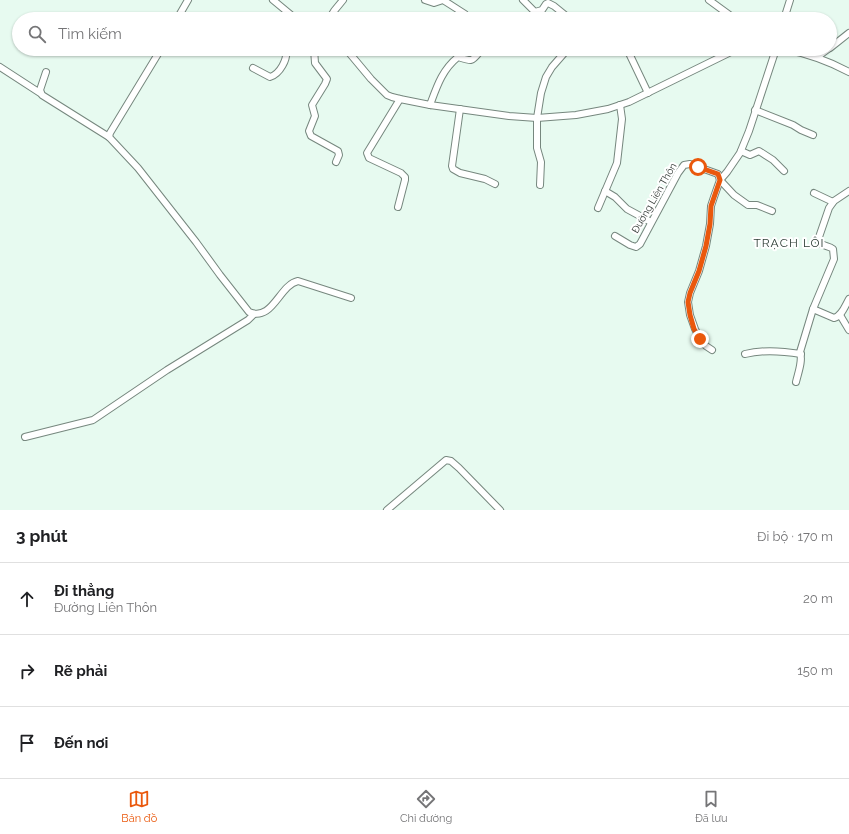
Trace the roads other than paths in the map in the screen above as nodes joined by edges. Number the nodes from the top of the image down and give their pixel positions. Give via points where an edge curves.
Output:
1 (188, 0) edge
2 (273, 0) edge
3 (343, 0) edge
4 (425, 0) edge
5 (523, 0) edge
6 (709, 0) edge
7 (790, 0) edge
8 (547, 2) edge
9 (181, 12) edge
10 (286, 12) edge
11 (333, 12) edge
12 (462, 12) edge
13 (561, 12) edge
14 (725, 12) edge
15 (786, 12) edge
16 (849, 33) edge
17 (837, 42) edge
18 (157, 56) edge
19 (286, 56) edge
20 (314, 56) edge
21 (352, 56) edge
22 (476, 56) edge
23 (562, 56) edge
24 (630, 56) edge
25 (723, 56) edge
26 (774, 56) edge
27 (813, 56) edge
28 (817, 57) joint
29 (0, 68) edge
30 (253, 68) dead end
31 (46, 72) dead end
32 (849, 72) edge
33 (40, 92) junction
34 (648, 93) junction
35 (400, 99) junction
36 (430, 105) junction
37 (620, 105) junction
38 (460, 109) junction
39 (756, 110) junction
40 (537, 118) junction
41 (813, 135) dead end
42 (109, 137) junction
43 (741, 151) junction
44 (336, 162) dead end
45 (784, 171) dead end
46 (720, 180) junction
47 (495, 184) dead end
48 (540, 185) dead end
49 (605, 191) junction
50 (849, 191) edge
51 (814, 193) dead end
52 (833, 202) junction
53 (398, 207) dead end
54 (598, 208) dead end
55 (772, 211) dead end
56 (651, 222) junction
57 (615, 236) dead end
58 (351, 298) dead end
59 (849, 299) edge
60 (813, 309) junction
61 (254, 314) junction
62 (840, 315) junction
63 (849, 330) edge
64 (712, 350) dead end
65 (745, 354) dead end
66 (801, 354) junction
67 (796, 382) dead end
68 (25, 437) dead end
69 (387, 510) edge
70 (500, 510) edge

1 - 9 street
2 - 10 street
3 - 11 street
4 - 12 street via 434,3 443,0
5 - 8 street via 534,12 542,10
6 - 14 street
7 - 15 street
8 - 13 street
16 - 17 street
18 - 42 street
19 - 30 street via 280,71 274,76 270,77
20 - 44 street via 315,63 327,79 312,105 316,116 308,132 338,151
21 - 35 street via 384,92
22 - 36 street via 470,60 458,57 445,70
23 - 40 street via 546,77
24 - 34 street
25 - 34 street
26 - 39 street
27 - 28 street
28 - 32 street
29 - 33 street
31 - 33 street
33 - 42 street
34 - 37 street
35 - 36 street
35 - 53 street via 367,153 369,158 405,176
36 - 38 street
37 - 40 street via 576,115
37 - 49 street via 622,119 617,162
38 - 40 street
38 - 47 street via 453,169
39 - 41 street
39 - 43 street
40 - 48 street via 537,148 541,162
42 - 61 street via 138,168 249,312
43 - 45 street via 750,155 759,151
43 - 46 street
46 - 55 street, Đường Liên Thôn via 748,205 757,205
46 - 56 street, Đường Liên Thôn via 718,174 711,171 690,164 684,165
46 - 64 street via 711,206 706,246 688,302 694,329 703,343
49 - 54 street
49 - 56 street via 627,209
50 - 52 street
51 - 52 street
52 - 60 street via 818,240 821,245 832,248 834,258
56 - 57 street, Đường Liên Thôn via 636,247
58 - 61 street via 298,281 291,284 271,307
59 - 62 street
60 - 62 street via 834,318
60 - 66 street
61 - 68 street via 92,420
62 - 63 street
65 - 66 street via 768,351
66 - 67 street
69 - 70 street via 446,460 451,461

